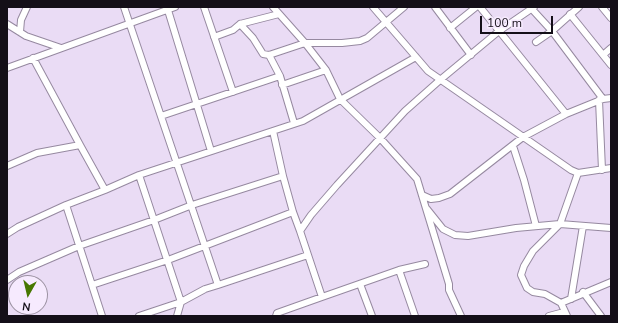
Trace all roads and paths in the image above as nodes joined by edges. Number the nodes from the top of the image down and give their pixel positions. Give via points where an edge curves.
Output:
1 (27, 7) edge
2 (124, 7) edge
3 (176, 7) edge
4 (204, 7) edge
5 (273, 7) edge
6 (373, 7) edge
7 (404, 7) edge
8 (435, 7) edge
9 (476, 7) edge
10 (480, 7) edge
11 (579, 7) edge
12 (602, 7) edge
13 (167, 8) edge
14 (532, 8) edge
15 (280, 14) junction
16 (570, 14) junction
17 (611, 18) edge
18 (386, 22) junction
19 (129, 23) junction
20 (7, 24) edge
21 (240, 24) junction
22 (450, 28) junction
23 (499, 31) junction
24 (552, 31) junction
25 (20, 32) junction
26 (214, 37) junction
27 (536, 42) dead end
28 (305, 43) junction
29 (61, 48) junction
30 (611, 48) edge
31 (268, 55) junction
32 (471, 55) junction
33 (603, 55) junction
34 (416, 57) junction
35 (33, 58) junction
36 (611, 64) edge
37 (7, 68) edge
38 (326, 70) junction
39 (280, 76) junction
40 (440, 80) junction
41 (282, 85) junction
42 (233, 92) junction
43 (611, 98) edge
44 (340, 99) junction
45 (601, 100) junction
46 (197, 104) junction
47 (566, 114) junction
48 (162, 116) junction
49 (294, 123) junction
50 (273, 131) junction
51 (523, 137) junction
52 (380, 138) junction
53 (80, 145) junction
54 (513, 146) junction
55 (211, 151) junction
56 (177, 162) junction
57 (7, 166) edge
58 (611, 168) edge
59 (602, 170) junction
60 (578, 173) junction
61 (139, 175) junction
62 (283, 176) junction
63 (105, 190) junction
64 (422, 195) junction
65 (66, 205) junction
66 (192, 205) junction
67 (425, 207) junction
68 (293, 212) junction
69 (154, 220) junction
70 (560, 224) junction
71 (536, 226) junction
72 (582, 226) junction
73 (611, 228) edge
74 (300, 231) junction
75 (7, 234) edge
76 (79, 246) junction
77 (205, 246) junction
78 (308, 255) junction
79 (168, 260) junction
80 (426, 264) dead end
81 (399, 270) junction
82 (7, 280) edge
83 (611, 282) edge
84 (360, 284) junction
85 (92, 285) junction
86 (218, 285) junction
87 (583, 292) junction
88 (322, 297) junction
89 (571, 299) junction
90 (181, 302) junction
91 (561, 303) junction
92 (565, 314) edge
93 (102, 316) edge
94 (139, 316) edge
95 (177, 316) edge
96 (276, 316) edge
97 (372, 316) edge
98 (415, 316) edge
99 (461, 316) edge
100 (549, 316) edge
101 (601, 316) edge

1 - 25 street via 21,20
2 - 19 street
3 - 13 street
4 - 26 street
5 - 15 street
6 - 18 street
7 - 18 street
8 - 22 street
9 - 22 street
10 - 23 street
11 - 16 street
12 - 17 street
13 - 19 street
13 - 46 street
14 - 23 street
14 - 24 street
15 - 21 street
15 - 28 street
16 - 24 street
16 - 33 street
18 - 28 street via 360,41
18 - 34 street
19 - 29 street
19 - 48 street
20 - 25 street
21 - 26 street via 233,30
21 - 31 street via 263,54
22 - 32 street
23 - 32 street
23 - 47 street
24 - 27 street
24 - 45 street
25 - 29 street
26 - 42 street
28 - 31 street
28 - 38 street
29 - 35 street
30 - 33 street
31 - 39 street
32 - 40 street
33 - 36 street
34 - 40 street
34 - 44 street
35 - 37 street
35 - 53 street
38 - 41 street
38 - 44 street
39 - 41 street
39 - 42 street
40 - 51 street
40 - 52 street via 405,111
41 - 49 street
42 - 46 street
43 - 45 street
44 - 49 street via 308,119
44 - 52 street
45 - 47 street
45 - 59 street
46 - 48 street
46 - 55 street
47 - 51 street
48 - 56 street
49 - 50 street
50 - 55 street
50 - 62 street
51 - 54 street
51 - 60 street
52 - 64 street via 414,175
52 - 74 street
53 - 57 street via 37,153
53 - 63 street
54 - 64 street via 450,194 431,199
54 - 71 street
55 - 56 street
56 - 61 street
56 - 66 street
58 - 59 street
59 - 60 street
60 - 70 street
61 - 63 street
61 - 69 street
62 - 66 street
62 - 68 street
63 - 65 street
64 - 67 street
65 - 75 street
65 - 76 street
66 - 69 street
66 - 77 street
67 - 71 street via 443,229 455,235 468,236
67 - 99 street via 449,290
68 - 74 street
68 - 77 street
69 - 76 street
69 - 79 street
70 - 71 street
70 - 72 street
70 - 91 street via 533,251 521,275 527,288
72 - 73 street
72 - 89 street
74 - 78 street
76 - 82 street via 19,272
76 - 85 street
77 - 79 street
77 - 86 street
78 - 86 street
78 - 88 street
79 - 85 street
79 - 90 street
80 - 81 street
81 - 84 street
81 - 98 street
83 - 87 street
84 - 88 street
84 - 97 street
85 - 93 street
86 - 90 street
87 - 89 street
87 - 101 street
88 - 96 street via 277,313
89 - 91 street
90 - 94 street
90 - 95 street
91 - 92 street
92 - 100 street

